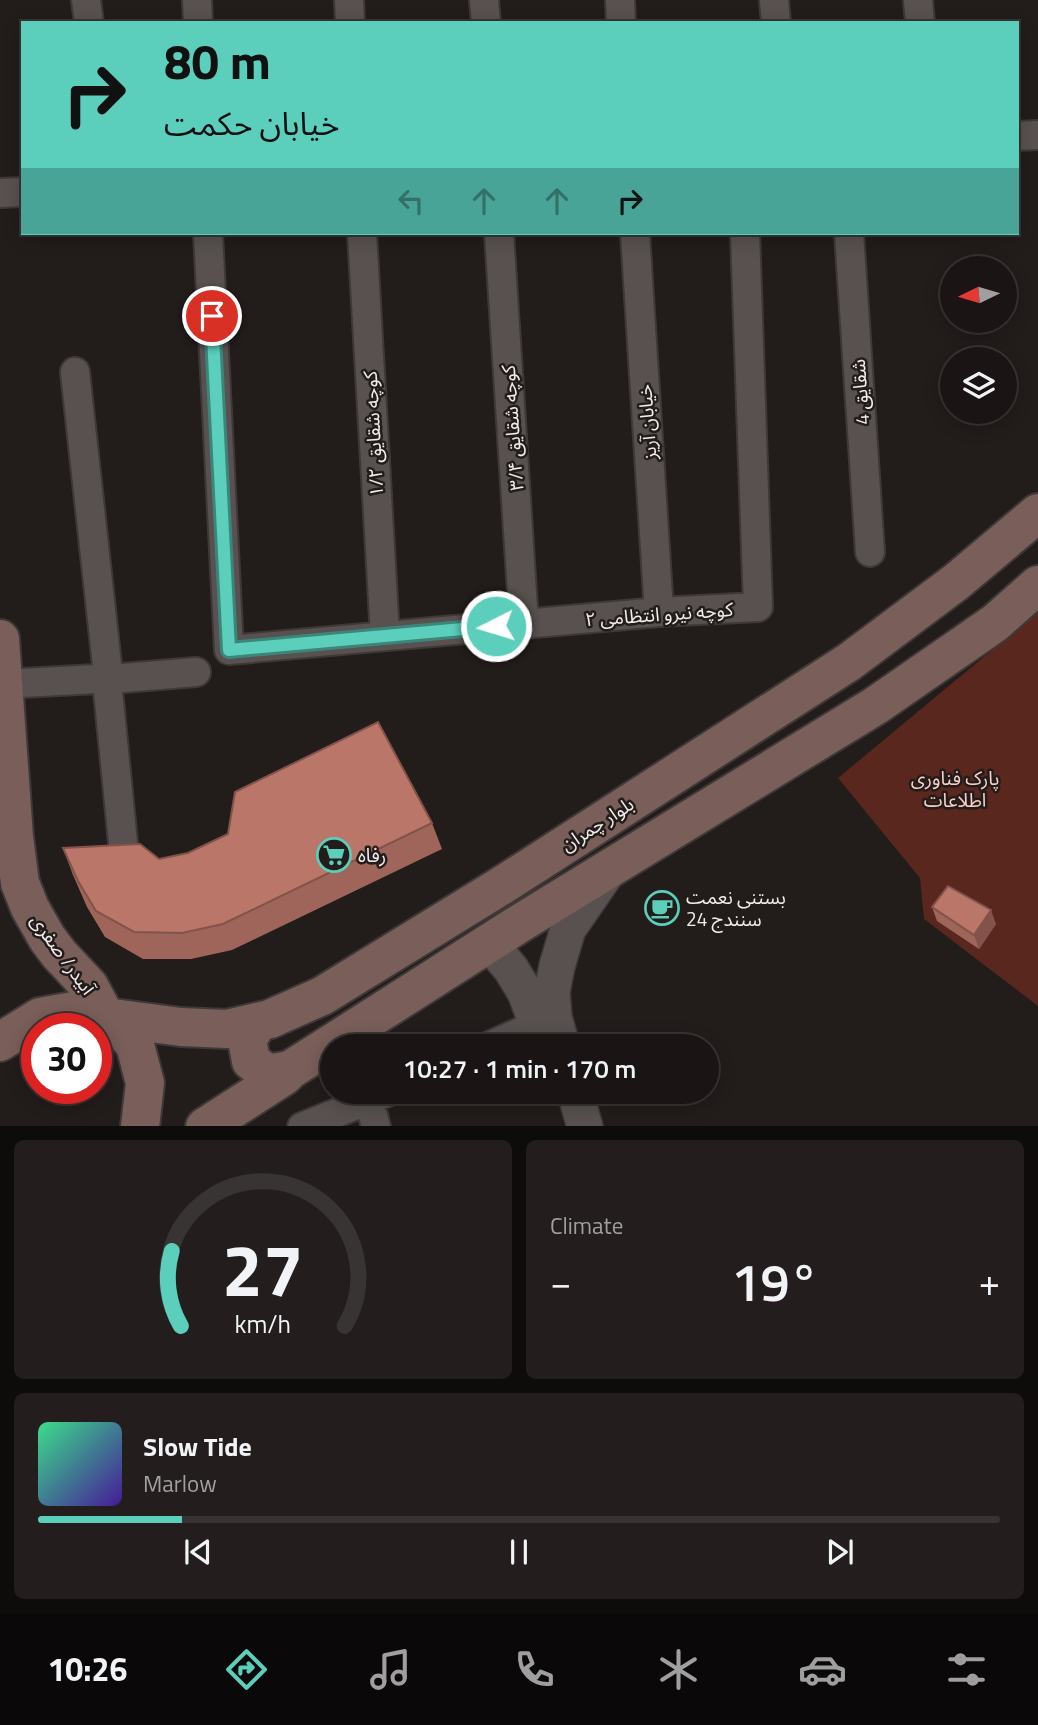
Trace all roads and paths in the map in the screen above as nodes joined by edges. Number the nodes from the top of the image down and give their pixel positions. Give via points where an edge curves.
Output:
1 (86, 0) edge
2 (197, 0) edge
3 (349, 0) edge
4 (484, 0) edge
5 (620, 0) edge
6 (774, 0) edge
7 (918, 0) edge
8 (89, 21) edge
9 (198, 21) edge
10 (350, 21) edge
11 (486, 21) edge
12 (621, 21) edge
13 (776, 21) edge
14 (920, 21) edge
15 (1038, 135) edge
16 (1019, 136) edge
17 (21, 192) edge
18 (0, 193) edge
19 (208, 235) edge
20 (362, 235) edge
21 (499, 235) edge
22 (635, 235) edge
23 (745, 235) edge
24 (849, 235) edge
25 (75, 372) dead end
26 (1038, 513) edge
27 (870, 552) dead end
28 (1038, 585) edge
29 (659, 612) junction
30 (524, 624) junction
31 (385, 636) junction
32 (0, 639) edge
33 (196, 672) dead end
34 (108, 678) junction
35 (3, 684) junction
36 (123, 843) edge
37 (610, 868) junction
38 (489, 943) junction
39 (62, 1013) edge
40 (92, 1013) edge
41 (106, 1013) edge
42 (112, 1017) edge
43 (112, 1020) edge
44 (258, 1022) junction
45 (21, 1029) edge
46 (549, 1034) edge
47 (0, 1042) edge
48 (290, 1070) junction
49 (561, 1104) edge
50 (579, 1104) edge
51 (378, 1106) edge
52 (140, 1126) edge
53 (205, 1126) edge
54 (302, 1126) edge
55 (567, 1126) edge
56 (585, 1126) edge

1 - 8 street
2 - 9 street
3 - 10 street
4 - 11 street
5 - 12 street
6 - 13 street
7 - 14 street
15 - 16 street
17 - 18 street
19 - 31 street, کوچه نیرو انتظامی ۲ via 229,650
20 - 31 street, کوچه شقایق ۱/۲
21 - 30 street, کوچه شقایق ۳/۴
22 - 29 street, خیابان آریز
23 - 29 street, کوچه نیرو انتظامی ۲ via 758,607
24 - 27 street, شقایق 4
25 - 34 street
26 - 44 main road, بلوار چمران via 849,662 322,996
28 - 37 main road via 995,624 875,706
29 - 30 street, کوچه نیرو انتظامی ۲
30 - 31 street, کوچه نیرو انتظامی ۲
32 - 35 main road, آبیدر/ صفری
33 - 34 street
34 - 35 street
34 - 36 street
35 - 41 main road, آبیدر/ صفری via 20,883 47,938
37 - 38 main road
37 - 46 street via 568,929 552,992
38 - 46 street via 511,969
38 - 48 main road
39 - 40 main road, بلوار چمران
42 - 44 main road, بلوار چمران via 181,1027 227,1028
43 - 52 main road, آبیدر/ صفری via 135,1045 145,1083
44 - 48 main road via 247,1040 251,1061 268,1073
45 - 47 main road, بلوار چمران
48 - 53 main road
49 - 55 street
50 - 56 street
51 - 54 street

